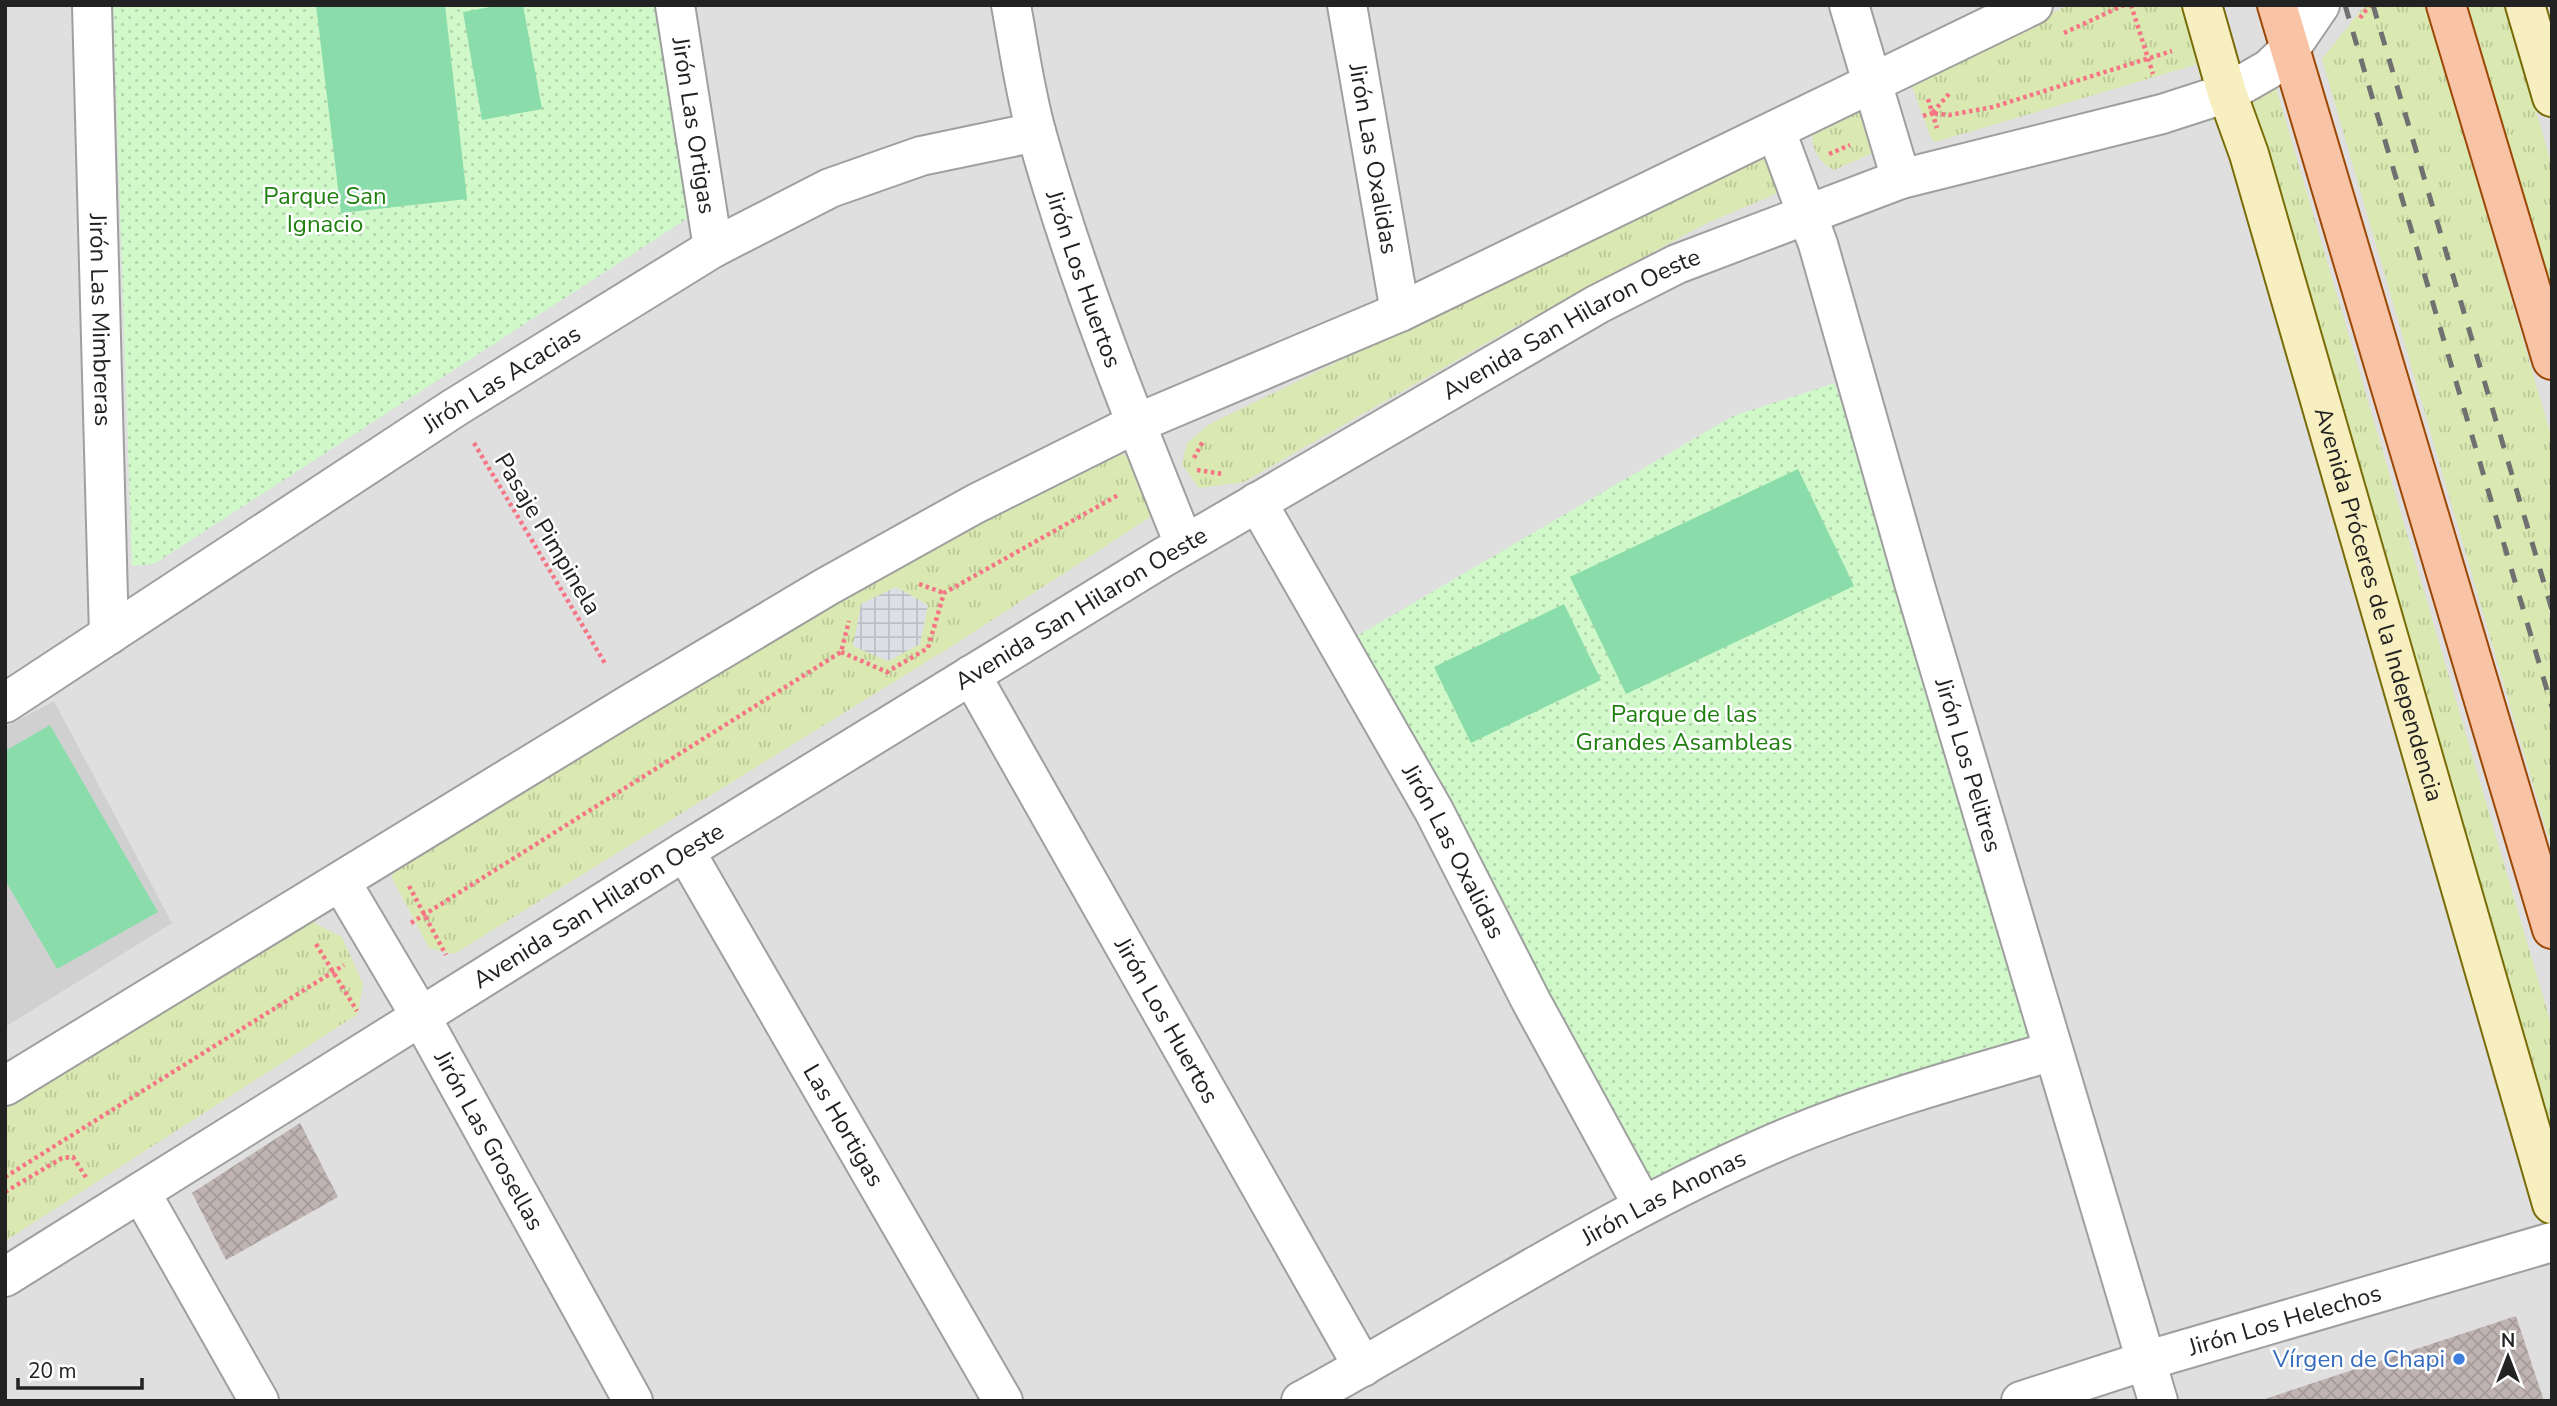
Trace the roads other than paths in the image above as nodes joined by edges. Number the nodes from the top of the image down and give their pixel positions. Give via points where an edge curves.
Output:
1 (92, 5) edge
2 (674, 5) edge
3 (1011, 5) edge
4 (1347, 5) edge
5 (1849, 5) edge
6 (2033, 5) edge
7 (2202, 5) edge
8 (2277, 5) edge
9 (2320, 5) edge
10 (2446, 5) edge
11 (2525, 5) edge
12 (2290, 49) junction
13 (1872, 83) junction
14 (2227, 93) junction
15 (2552, 96) edge
16 (1776, 131) junction
17 (1036, 132) junction
18 (1901, 179) junction
19 (1808, 213) junction
20 (713, 248) junction
21 (1400, 312) junction
22 (2552, 360) edge
23 (1135, 424) junction
24 (1257, 502) junction
25 (1184, 544) junction
26 (108, 635) junction
27 (971, 675) junction
28 (5, 703) edge
29 (685, 851) junction
30 (341, 882) junction
31 (2552, 929) edge
32 (421, 1017) junction
33 (2053, 1051) junction
34 (5, 1086) edge
35 (141, 1193) junction
36 (2552, 1204) edge
37 (1643, 1206) junction
38 (2552, 1242) edge
39 (5, 1277) edge
40 (2145, 1361) junction
41 (1363, 1367) junction
42 (259, 1401) edge
43 (633, 1401) edge
44 (1003, 1401) edge
45 (1301, 1401) edge
46 (2021, 1401) edge
47 (2158, 1401) edge

1 - 26 street, Jirón Las Mimbreras
2 - 20 street, Jirón Las Ortigas
3 - 17 street, Jirón Los Huertos
4 - 21 street, Jirón Las Oxalidas
5 - 13 street
6 - 13 street
7 - 14 main road, Avenida Próceres de la Independencia
8 - 12 main road
9 - 12 street, Avenida San Hilaron Oeste
10 - 22 main road
11 - 15 main road
12 - 14 street, Avenida San Hilaron Oeste via 2269,69
12 - 31 main road
13 - 16 street
13 - 18 street
14 - 18 street, Avenida San Hilaron Oeste via 2162,114
14 - 36 main road, Avenida Próceres de la Independencia via 2249,154
16 - 19 street, Jirón Los Pelitres
16 - 21 street
17 - 20 street, Jirón Las Acacias via 921,156 830,188
17 - 23 street, Jirón Los Huertos
18 - 19 street, Avenida San Hilaron Oeste
19 - 24 street, Avenida San Hilaron Oeste via 1677,264 1598,304
19 - 33 street, Jirón Los Pelitres
20 - 26 street, Jirón Las Acacias via 454,408
21 - 23 street
23 - 25 street, Jirón Los Huertos
23 - 30 street via 975,504 826,587
24 - 25 street, Avenida San Hilaron Oeste
24 - 37 street, Jirón Las Oxalidas via 1434,811
25 - 27 street, Avenida San Hilaron Oeste
26 - 28 street, Jirón Las Acacias
27 - 29 street, Avenida San Hilaron Oeste
27 - 41 street, Jirón Los Huertos
29 - 32 street, Avenida San Hilaron Oeste
29 - 44 street, Las Hortigas
30 - 32 street, Jirón Las Grosellas
30 - 34 street
32 - 35 street, Avenida San Hilaron Oeste
32 - 43 street, Jirón Las Grosellas
33 - 37 street, Jirón Las Anonas via 1901,1095 1827,1123
33 - 40 street, Jirón Los Pelitres
35 - 39 street, Avenida San Hilaron Oeste
35 - 42 street
37 - 41 street, Jirón Las Anonas
38 - 40 street, Jirón Los Helechos
40 - 46 street, Jirón Los Helechos
40 - 47 street, Jirón Los Pelitres
41 - 45 street, Jirón Las Anonas

